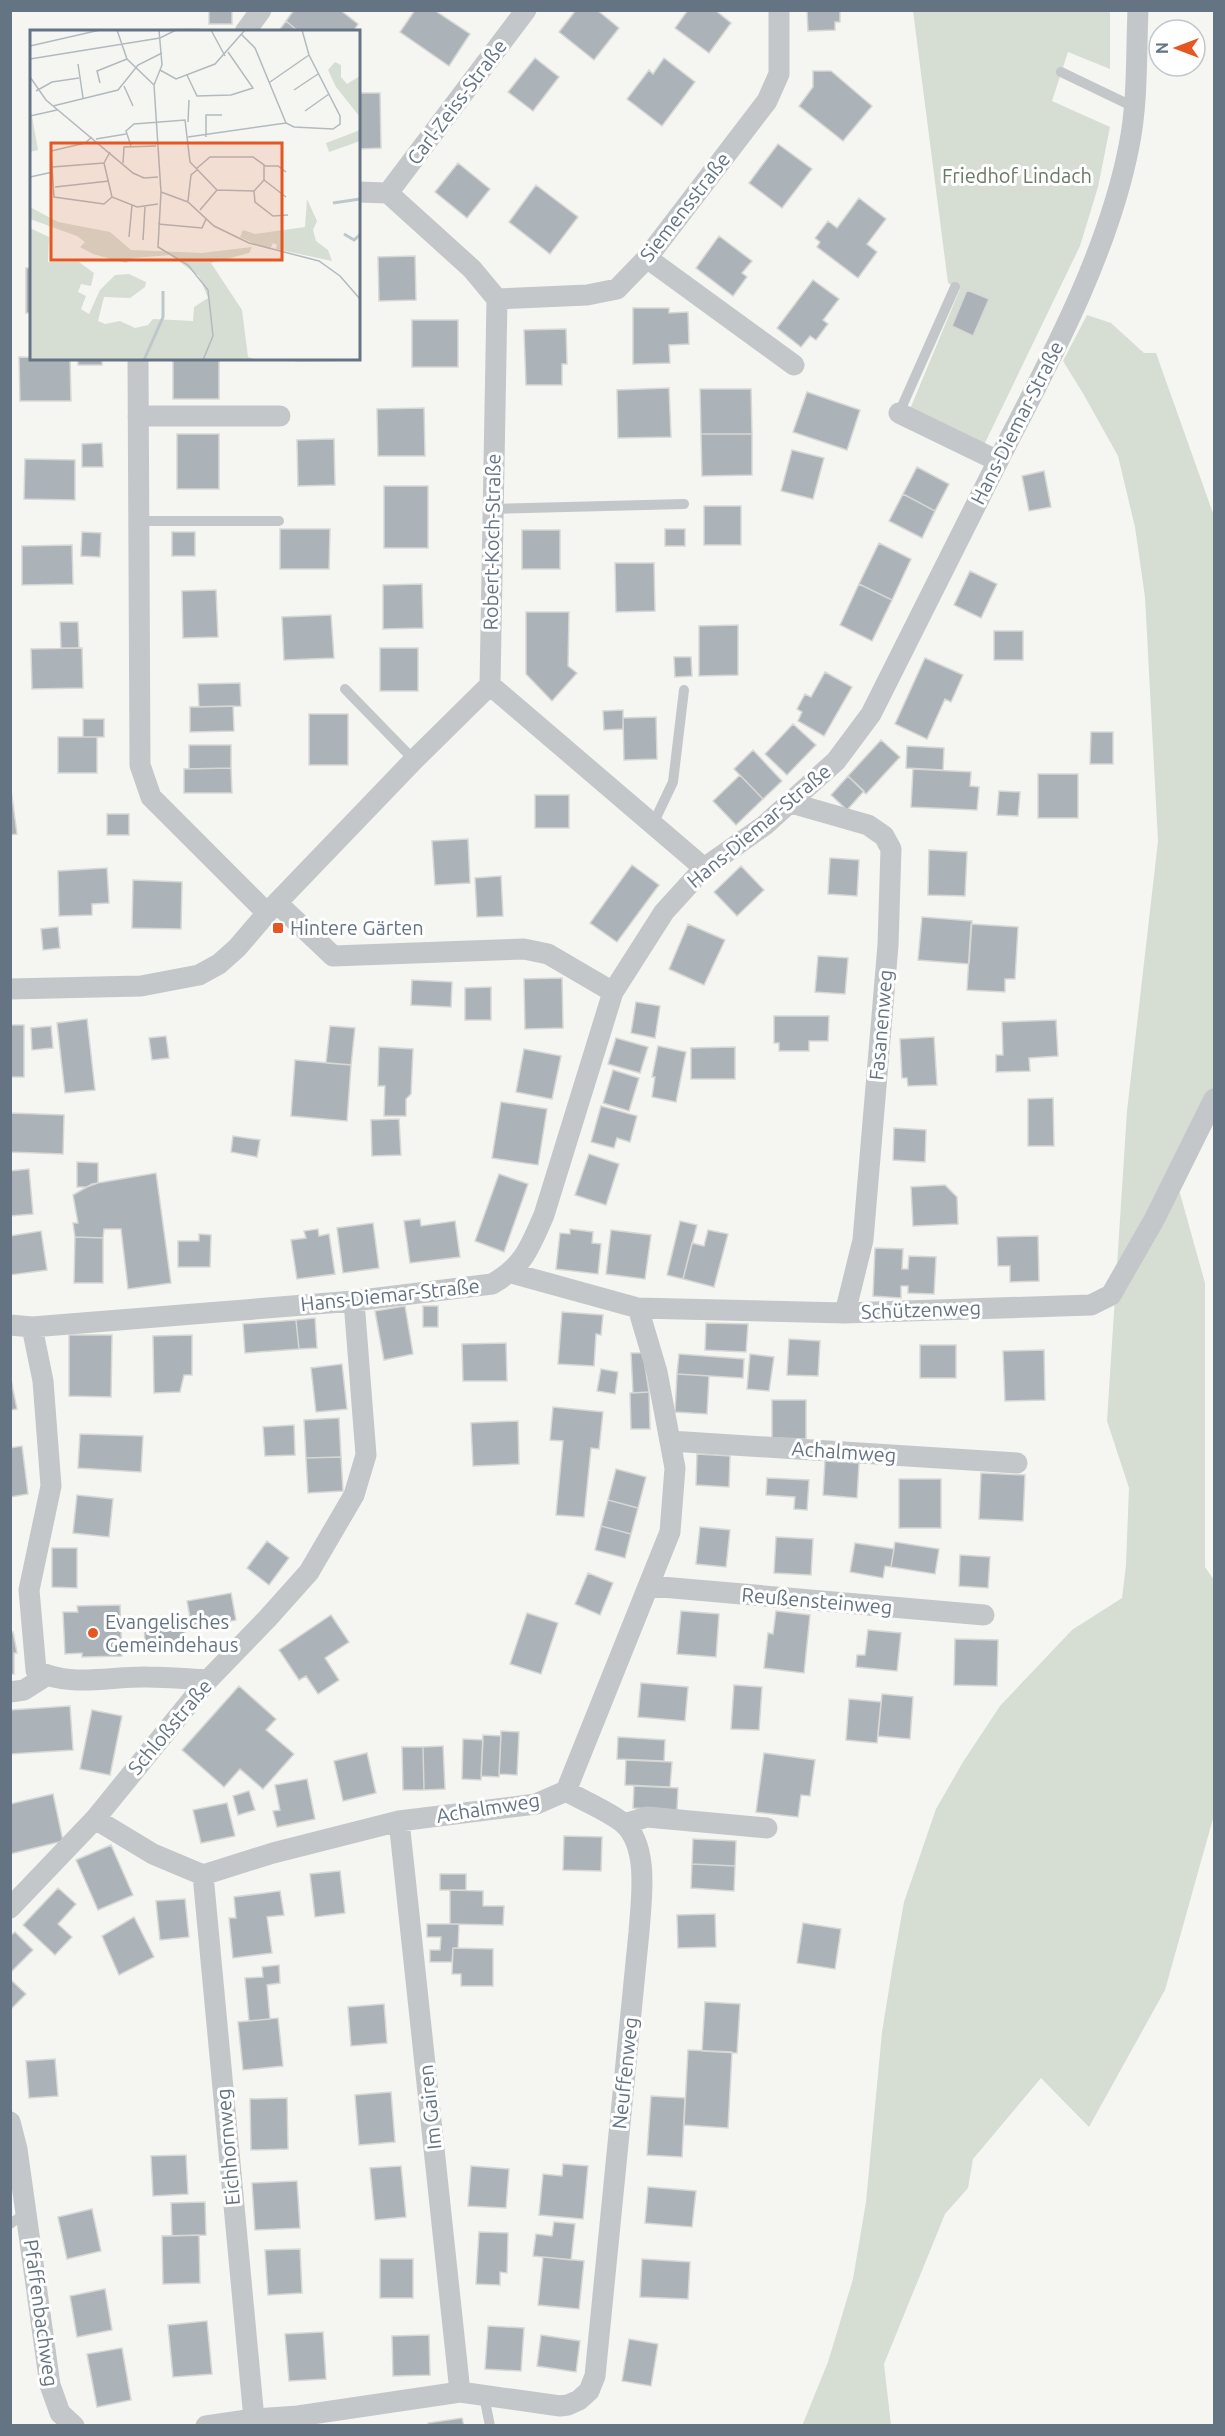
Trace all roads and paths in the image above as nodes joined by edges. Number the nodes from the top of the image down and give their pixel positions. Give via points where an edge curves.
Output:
1 (261, 10) edge
2 (526, 10) edge
3 (779, 10) edge
4 (1138, 10) edge
5 (246, 30) edge
6 (1061, 72) dead end
7 (1134, 107) junction
8 (360, 192) edge
9 (388, 193) junction
10 (647, 258) junction
11 (955, 287) dead end
12 (497, 299) junction
13 (138, 360) edge
14 (794, 365) dead end
15 (899, 413) joint
16 (138, 416) junction
17 (280, 416) dead end
18 (998, 461) junction
19 (684, 504) dead end
20 (493, 509) junction
21 (279, 521) dead end
22 (138, 522) junction
23 (490, 686) junction
24 (345, 689) dead end
25 (684, 690) dead end
26 (414, 760) junction
27 (790, 803) junction
28 (653, 824) junction
29 (704, 868) junction
30 (272, 908) junction
31 (10, 989) edge
32 (613, 992) junction
33 (1215, 1099) edge
34 (511, 1273) junction
35 (354, 1301) junction
36 (638, 1308) junction
37 (845, 1313) junction
38 (10, 1325) edge
39 (32, 1327) junction
40 (670, 1441) junction
41 (1017, 1463) dead end
42 (650, 1586) junction
43 (20, 1591) edge
44 (984, 1615) dead end
45 (46, 1676) junction
46 (208, 1680) junction
47 (10, 1692) edge
48 (566, 1791) junction
49 (95, 1818) junction
50 (399, 1821) junction
51 (624, 1824) junction
52 (767, 1828) dead end
53 (203, 1875) junction
54 (10, 1908) edge
55 (10, 2122) edge
56 (19, 2218) edge
57 (460, 2392) junction
58 (484, 2396) junction
59 (254, 2419) junction
60 (300, 2421) edge
61 (74, 2426) edge
62 (206, 2426) edge
63 (490, 2426) edge

1 - 5 street
2 - 9 street, Carl-Zeiss-Straße
3 - 10 street, Siemensstraße via 779,74 767,101
4 - 7 street, Hans-Diemar-Straße
6 - 7 lane
7 - 18 street, Hans-Diemar-Straße via 1121,183 1096,252 1053,354
8 - 9 street
9 - 12 street via 472,269
10 - 12 street, Siemensstraße via 617,289 587,295
10 - 14 street
11 - 15 lane
12 - 20 street, Robert-Koch-Straße
13 - 16 street
15 - 18 street
16 - 17 street
16 - 22 street
18 - 27 street, Hans-Diemar-Straße via 871,714 836,761
19 - 20 lane
20 - 23 street, Robert-Koch-Straße
21 - 22 lane
22 - 30 street via 140,765 151,797
23 - 26 street
23 - 28 street
24 - 26 lane
25 - 28 lane via 673,782
26 - 30 street
27 - 29 street, Hans-Diemar-Straße
27 - 37 street, Fasanenweg via 868,825 884,836 891,849 888,945 863,1240
28 - 29 street
29 - 32 street, Hans-Diemar-Straße via 664,912
30 - 31 street via 237,948 199,975 141,986
30 - 32 street via 333,956 525,949 548,954
32 - 34 street, Hans-Diemar-Straße via 544,1215 530,1247
33 - 37 street, Schützenweg via 1111,1295 1091,1305
34 - 35 street, Hans-Diemar-Straße via 492,1284
34 - 36 street, Schützenweg
35 - 39 street, Hans-Diemar-Straße
35 - 46 street, Schloßstraße via 366,1455 354,1495 309,1572
36 - 37 street, Schützenweg
36 - 40 street, Achalmweg via 657,1372
38 - 39 street, Hans-Diemar-Straße
39 - 43 street via 43,1382 51,1485
40 - 41 street, Achalmweg
40 - 42 street, Achalmweg via 675,1468 670,1532
42 - 44 street, Reußensteinweg
42 - 48 street, Achalmweg
43 - 45 street via 36,1670
45 - 46 street via 72,1680
45 - 47 street via 24,1690
46 - 49 street, Schloßstraße
48 - 50 street, Achalmweg via 536,1804
48 - 51 street
49 - 53 street via 153,1854
49 - 54 street, Schloßstraße
50 - 53 street, Achalmweg
50 - 57 street, Im Gairen
51 - 52 street via 646,1817
51 - 58 street, Neuffenweg via 637,1844 642,1875 595,2376 589,2391 579,2400 560,2406
53 - 59 street, Eichhornweg
55 - 56 street, Pfaffenbachweg via 17,2149
56 - 61 street, Pfaffenbachweg via 50,2385 60,2413
57 - 58 street
57 - 60 street
58 - 63 lane
59 - 60 street
59 - 62 street

